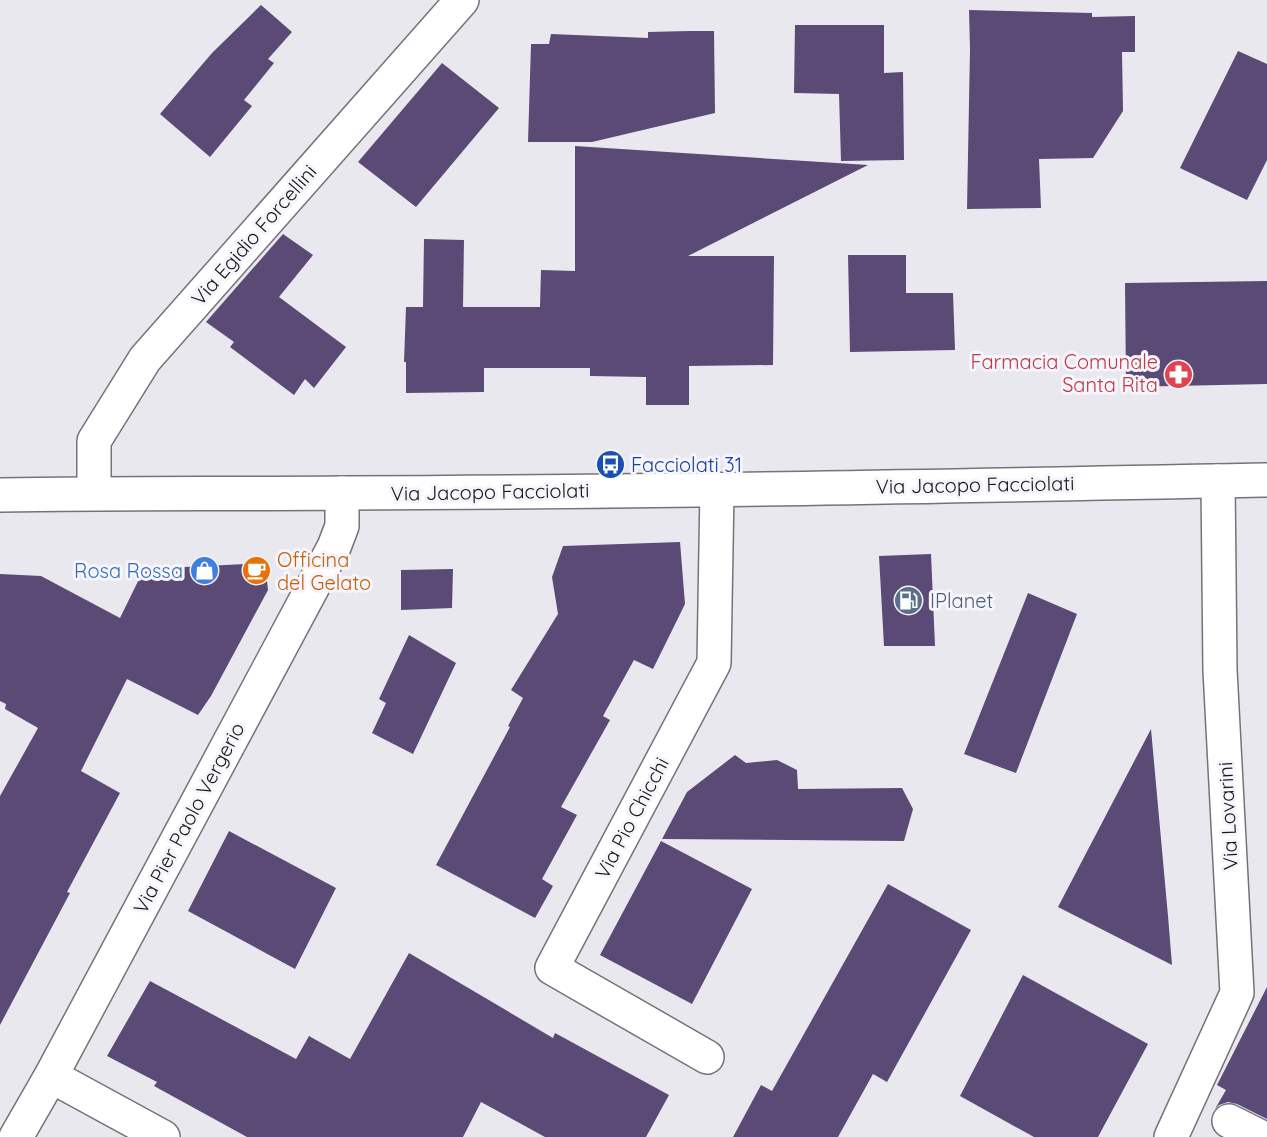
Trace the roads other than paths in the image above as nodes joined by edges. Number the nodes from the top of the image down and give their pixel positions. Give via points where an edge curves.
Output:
1 (462, 0) edge
2 (1267, 480) edge
3 (1218, 481) junction
4 (717, 489) junction
5 (94, 493) junction
6 (342, 493) junction
7 (0, 495) edge
8 (708, 1056) dead end
9 (51, 1076) junction
10 (1210, 1111) junction
11 (16, 1137) edge
12 (163, 1137) edge
13 (1171, 1137) edge
14 (1261, 1137) edge

1 - 5 street, Via Egidio Forcellini via 146,359 94,441
2 - 3 street, Via Jacopo Facciolati
3 - 4 street, Via Jacopo Facciolati
3 - 10 street, Via Lovarini via 1220,670 1237,993
4 - 6 street, Via Jacopo Facciolati
4 - 8 street, Via Pio Chicchi via 714,663 552,968
5 - 6 street, Via Jacopo Facciolati
5 - 7 street, Via Jacopo Facciolati
6 - 9 street, Via Pier Paolo Vergerio via 342,526 334,547
9 - 11 street, Via Pier Paolo Vergerio
9 - 12 street
10 - 13 street, Via Lovarini
10 - 14 street

